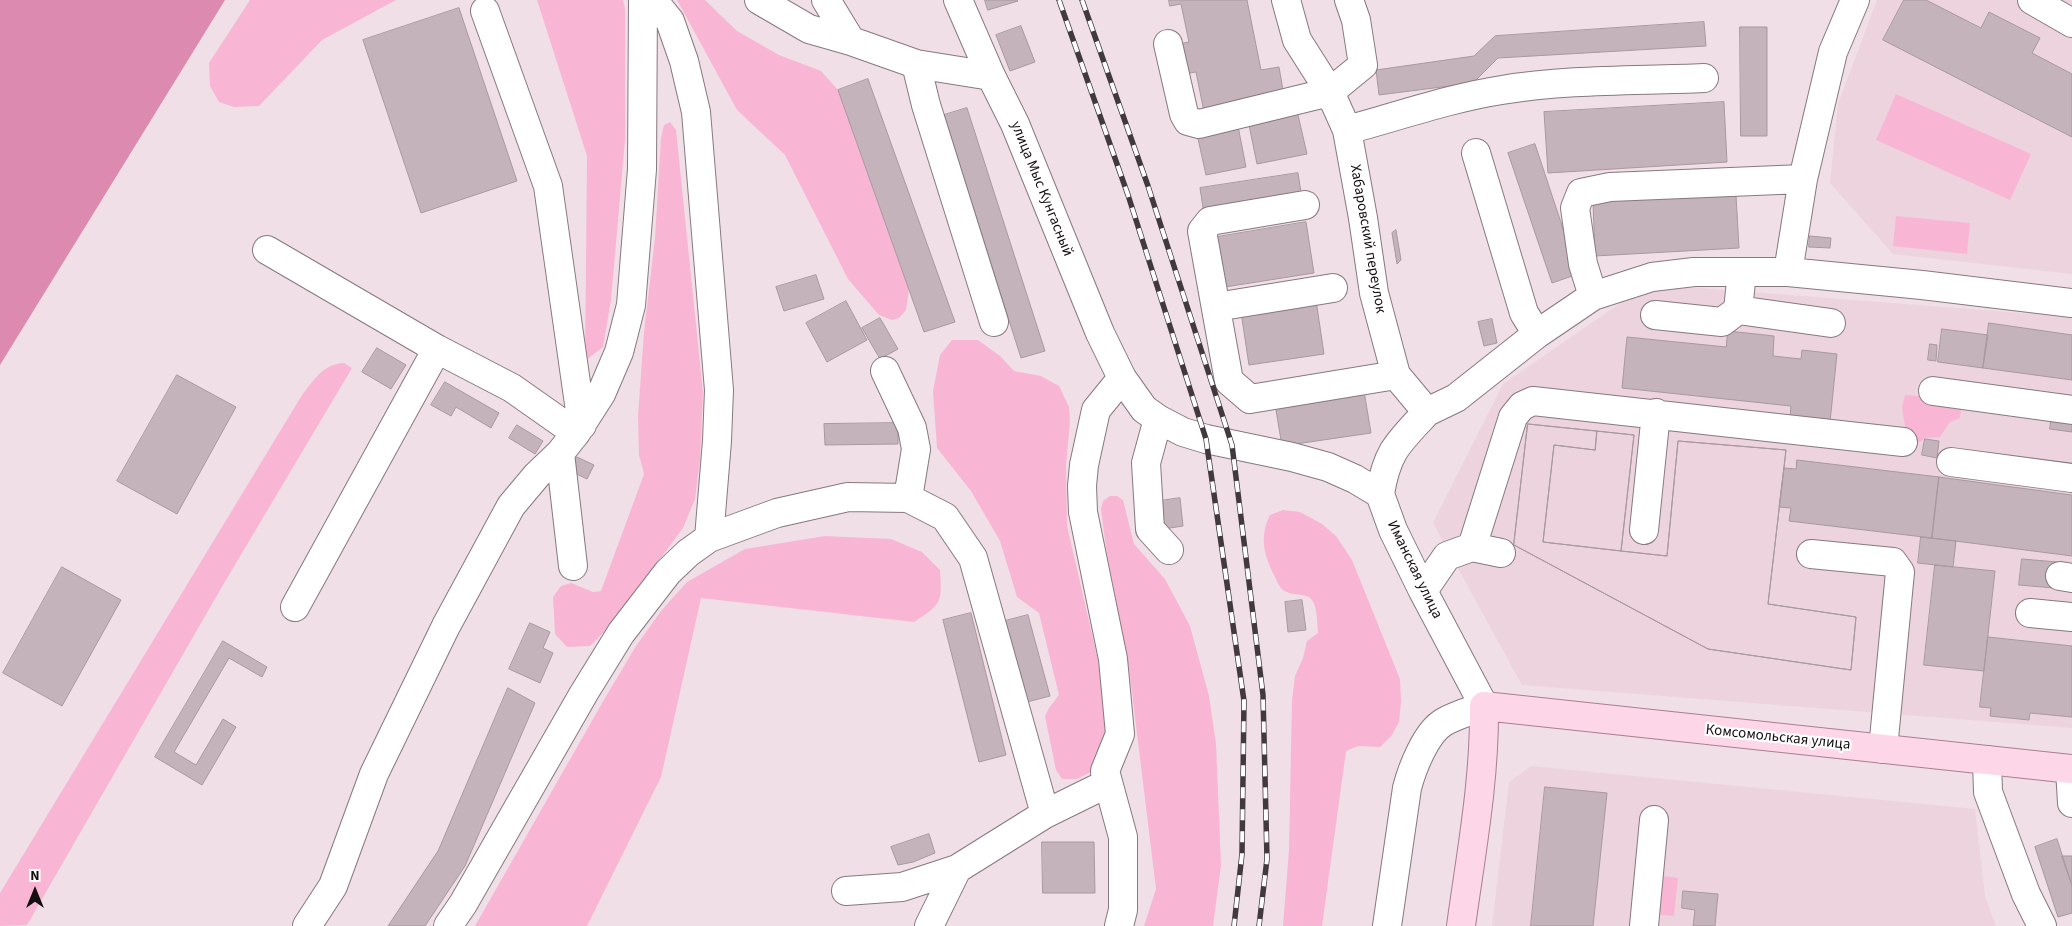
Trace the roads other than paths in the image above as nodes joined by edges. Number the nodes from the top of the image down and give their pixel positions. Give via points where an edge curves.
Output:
1 (643, 0) edge
2 (653, 0) edge
3 (759, 0) edge
4 (826, 0) edge
5 (958, 0) edge
6 (1286, 0) edge
7 (1349, 0) edge
8 (1855, 0) edge
9 (2032, 0) edge
10 (485, 11) dead end
11 (2072, 24) edge
12 (851, 41) junction
13 (1168, 44) dead end
14 (916, 64) junction
15 (991, 76) junction
16 (1704, 78) dead end
17 (1330, 92) junction
18 (1347, 130) junction
19 (1476, 153) dead end
20 (1804, 179) junction
21 (1305, 205) dead end
22 (267, 250) dead end
23 (1742, 272) junction
24 (1788, 272) junction
25 (1333, 288) dead end
26 (1594, 296) junction
27 (2072, 304) edge
28 (1216, 307) junction
29 (1738, 310) junction
30 (1655, 315) dead end
31 (994, 322) dead end
32 (1832, 323) dead end
33 (1538, 334) junction
34 (438, 349) junction
35 (885, 371) dead end
36 (1396, 375) junction
37 (1122, 378) junction
38 (1933, 391) dead end
39 (2072, 410) edge
40 (1427, 412) junction
41 (1656, 414) junction
42 (1158, 420) junction
43 (573, 437) junction
44 (1903, 442) dead end
45 (1951, 462) dead end
46 (2072, 478) edge
47 (1380, 494) junction
48 (908, 498) junction
49 (1644, 530) dead end
50 (709, 538) junction
51 (1472, 547) junction
52 (1169, 550) dead end
53 (1501, 553) dead end
54 (1811, 554) dead end
55 (573, 566) dead end
56 (1422, 591) junction
57 (295, 607) dead end
58 (2030, 613) dead end
59 (2072, 617) edge
60 (1484, 706) junction
61 (1883, 749) junction
62 (1986, 760) junction
63 (2071, 769) edge
64 (1105, 771) junction
65 (2072, 803) edge
66 (1045, 814) junction
67 (1654, 820) dead end
68 (957, 869) junction
69 (846, 891) dead end
70 (307, 926) edge
71 (448, 926) edge
72 (929, 926) edge
73 (1119, 926) edge
74 (1387, 926) edge
75 (1461, 926) edge
76 (1644, 926) edge
77 (2042, 926) edge

1 - 43 street via 642,169 630,305 620,352 601,394
2 - 50 street via 670,21 696,112 719,390
3 - 12 street via 809,29
4 - 12 street
5 - 15 street, улица Мыс Кунгасный
6 - 17 street, Хабаровский переулок via 1297,40
7 - 17 street via 1356,20 1363,65
8 - 20 street via 1833,52
9 - 11 street
10 - 43 street via 548,186
12 - 14 street
13 - 17 street via 1184,114 1193,123
14 - 15 street
14 - 31 street
15 - 37 street, улица Мыс Кунгасный via 1015,124 1090,311
16 - 18 street via 1545,84 1474,95
17 - 18 street, Хабаровский переулок
18 - 36 street, Хабаровский переулок via 1374,293
19 - 33 street via 1524,313
20 - 24 street
20 - 26 street via 1610,187 1581,193 1575,208 1583,264
21 - 28 street via 1210,221 1202,231
22 - 34 street
23 - 24 street
23 - 26 street via 1694,272 1652,277
23 - 29 street
24 - 27 street
25 - 28 street
26 - 33 street
28 - 36 street via 1229,381 1250,399
29 - 30 street via 1722,322
29 - 32 street
33 - 40 street via 1456,398
34 - 43 street via 512,388
34 - 57 street
35 - 48 street via 914,435 916,449
36 - 40 street, Хабаровский переулок
37 - 42 street via 1144,409
37 - 64 street via 1096,410 1082,486 1085,522 1113,659 1120,734
38 - 39 street
40 - 47 street via 1394,448 1383,473
41 - 44 street
41 - 49 street
41 - 51 street via 1533,401 1522,406 1513,418
42 - 47 street via 1206,439 1328,467
42 - 52 street via 1146,463 1150,529
43 - 55 street
43 - 70 street via 511,506 446,626 374,774 333,886
45 - 46 street
47 - 56 street, Иманская улица
48 - 50 street via 848,498 777,513
48 - 66 street via 945,517 973,558
50 - 71 street via 668,572 621,633
51 - 53 street
51 - 56 street via 1447,556
54 - 61 street via 1893,562 1900,572
56 - 60 street, Иманская улица
58 - 59 street
60 - 61 main road, Комсомольская улица
60 - 74 street via 1442,723 1412,768
60 - 75 main road, Иманская улица via 1481,778
61 - 62 main road, Комсомольская улица
62 - 63 main road, Комсомольская улица
62 - 77 street via 1988,792 2026,894
63 - 65 street
64 - 66 street via 1106,784
64 - 73 street via 1123,838 1123,910
66 - 68 street
67 - 76 street
68 - 69 street via 902,887
68 - 72 street

